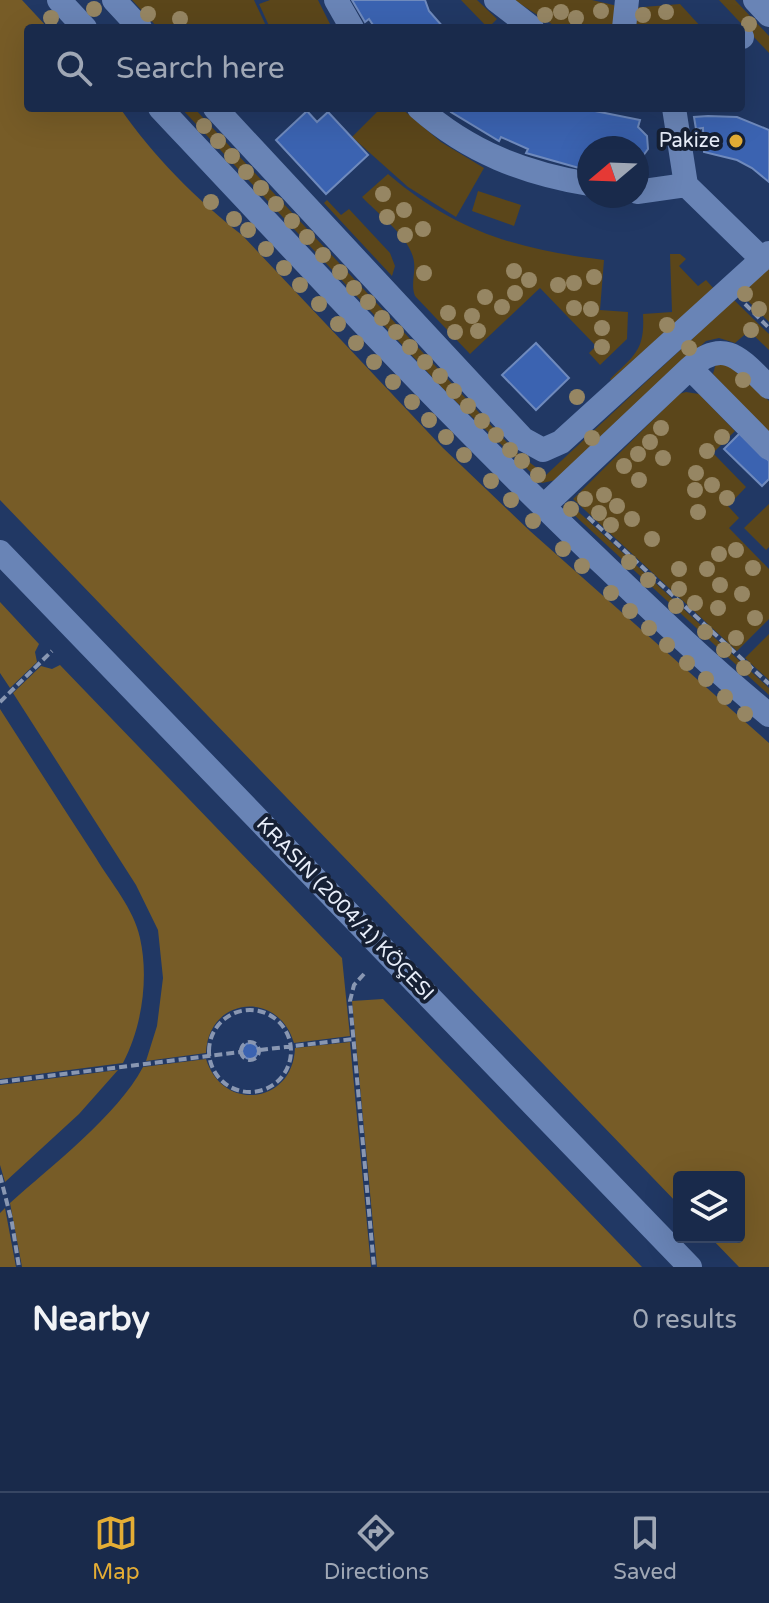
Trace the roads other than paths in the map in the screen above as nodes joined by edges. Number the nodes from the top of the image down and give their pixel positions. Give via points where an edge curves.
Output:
1 (59, 0) edge
2 (114, 0) edge
3 (336, 0) edge
4 (496, 0) edge
5 (627, 0) edge
6 (755, 0) edge
7 (769, 15) edge
8 (81, 24) edge
9 (136, 24) edge
10 (350, 24) edge
11 (527, 24) edge
12 (624, 24) edge
13 (164, 112) edge
14 (219, 112) edge
15 (424, 112) edge
16 (675, 112) edge
17 (577, 182) edge
18 (686, 185) junction
19 (649, 190) edge
20 (766, 256) edge
21 (690, 368) junction
22 (769, 387) edge
23 (769, 448) edge
24 (544, 506) junction
25 (0, 552) edge
26 (769, 715) edge
27 (690, 1267) edge

1 - 8 street
2 - 9 street
3 - 10 street
4 - 11 street
5 - 12 street
6 - 7 street
13 - 24 street via 397,360
14 - 20 street via 535,448 561,442
15 - 17 street via 467,144 503,162
16 - 18 street
18 - 19 street
18 - 20 street
21 - 22 street via 710,353 731,354
21 - 23 street
21 - 24 street
24 - 26 street
25 - 27 street, KRASIN (2004/1) KÖÇESI

